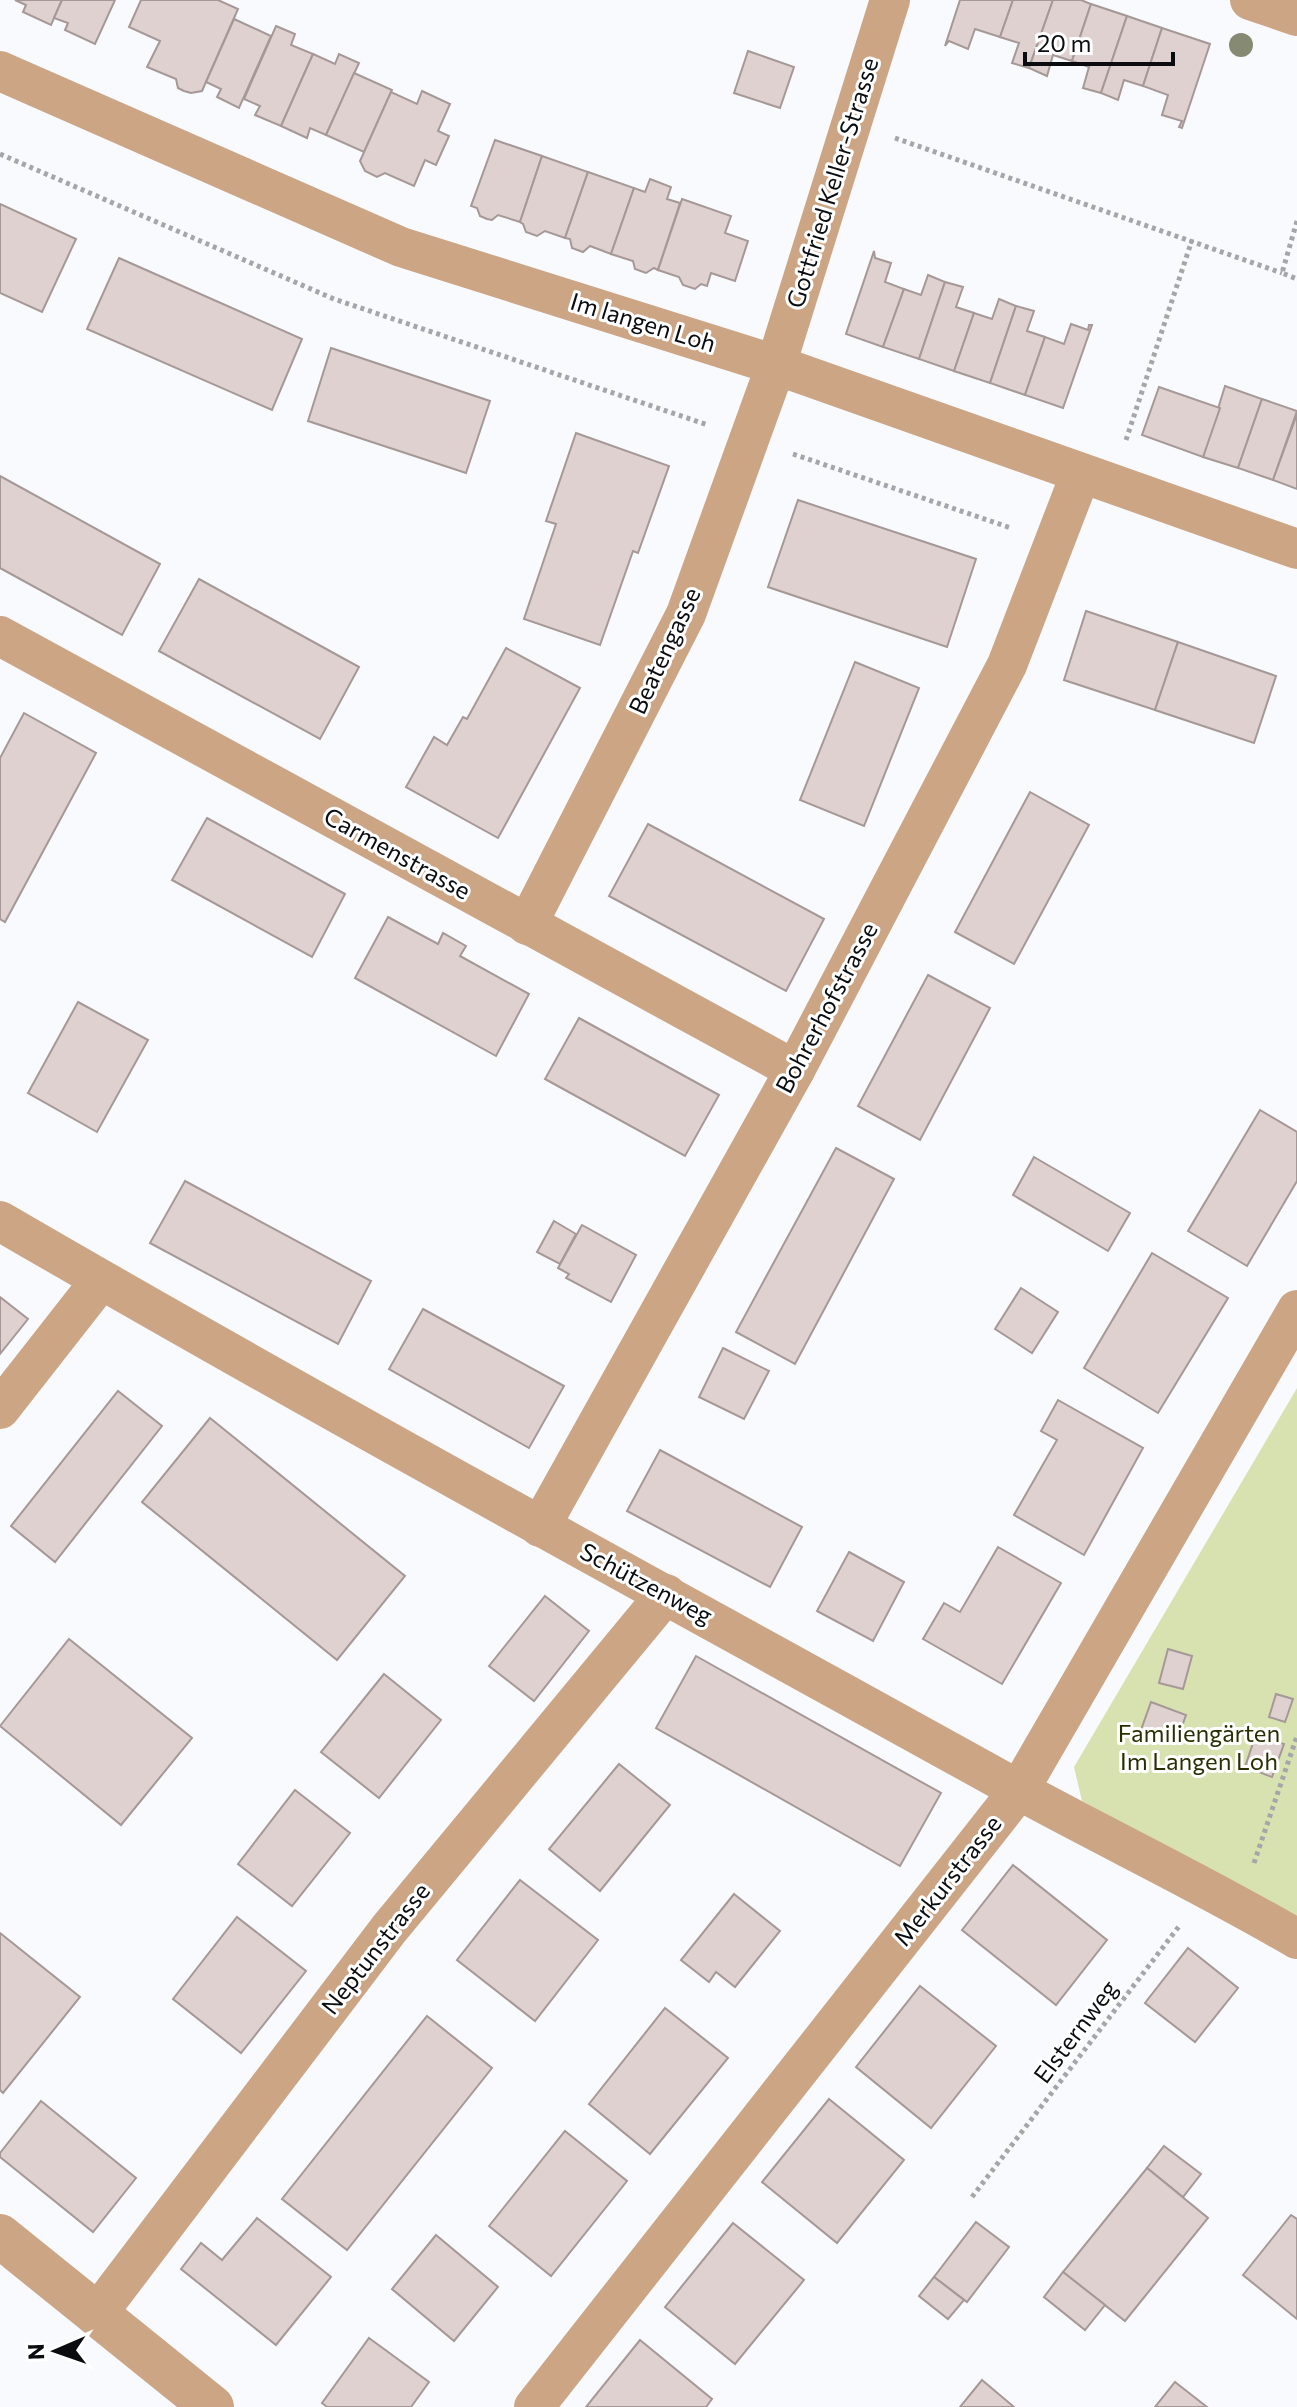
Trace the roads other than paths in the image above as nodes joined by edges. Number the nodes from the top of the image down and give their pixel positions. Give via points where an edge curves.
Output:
1 (890, 0) edge
2 (1250, 0) edge
3 (1297, 16) edge
4 (0, 71) edge
5 (776, 365) junction
6 (1096, 478) junction
7 (1297, 549) edge
8 (0, 637) edge
9 (527, 925) junction
10 (795, 1070) junction
11 (0, 1221) edge
12 (101, 1280) junction
13 (1297, 1310) edge
14 (0, 1409) edge
15 (540, 1527) junction
16 (666, 1594) junction
17 (1019, 1790) junction
18 (1297, 1939) edge
19 (0, 2236) edge
20 (97, 2314) junction
21 (212, 2407) edge
22 (534, 2407) edge

1 - 5 street, Gottfried Keller-Strasse
2 - 3 street
4 - 5 street, Im langen Loh via 401,247
5 - 6 street, Im langen Loh
5 - 9 street, Beatengasse via 686,614
6 - 7 street, Im langen Loh
6 - 10 street, Bohrerhofstrasse via 1054,543 1007,665
8 - 9 street, Carmenstrasse
9 - 10 street, Carmenstrasse
10 - 15 street, Bohrerhofstrasse
11 - 12 street, Schützenweg
12 - 14 street
12 - 15 street, Schützenweg
13 - 17 street, Merkurstrasse
15 - 16 street, Schützenweg
16 - 17 street, Schützenweg
16 - 20 street, Neptunstrasse via 389,1929
17 - 18 street, Schützenweg
17 - 22 street, Merkurstrasse
19 - 20 street
20 - 21 street

